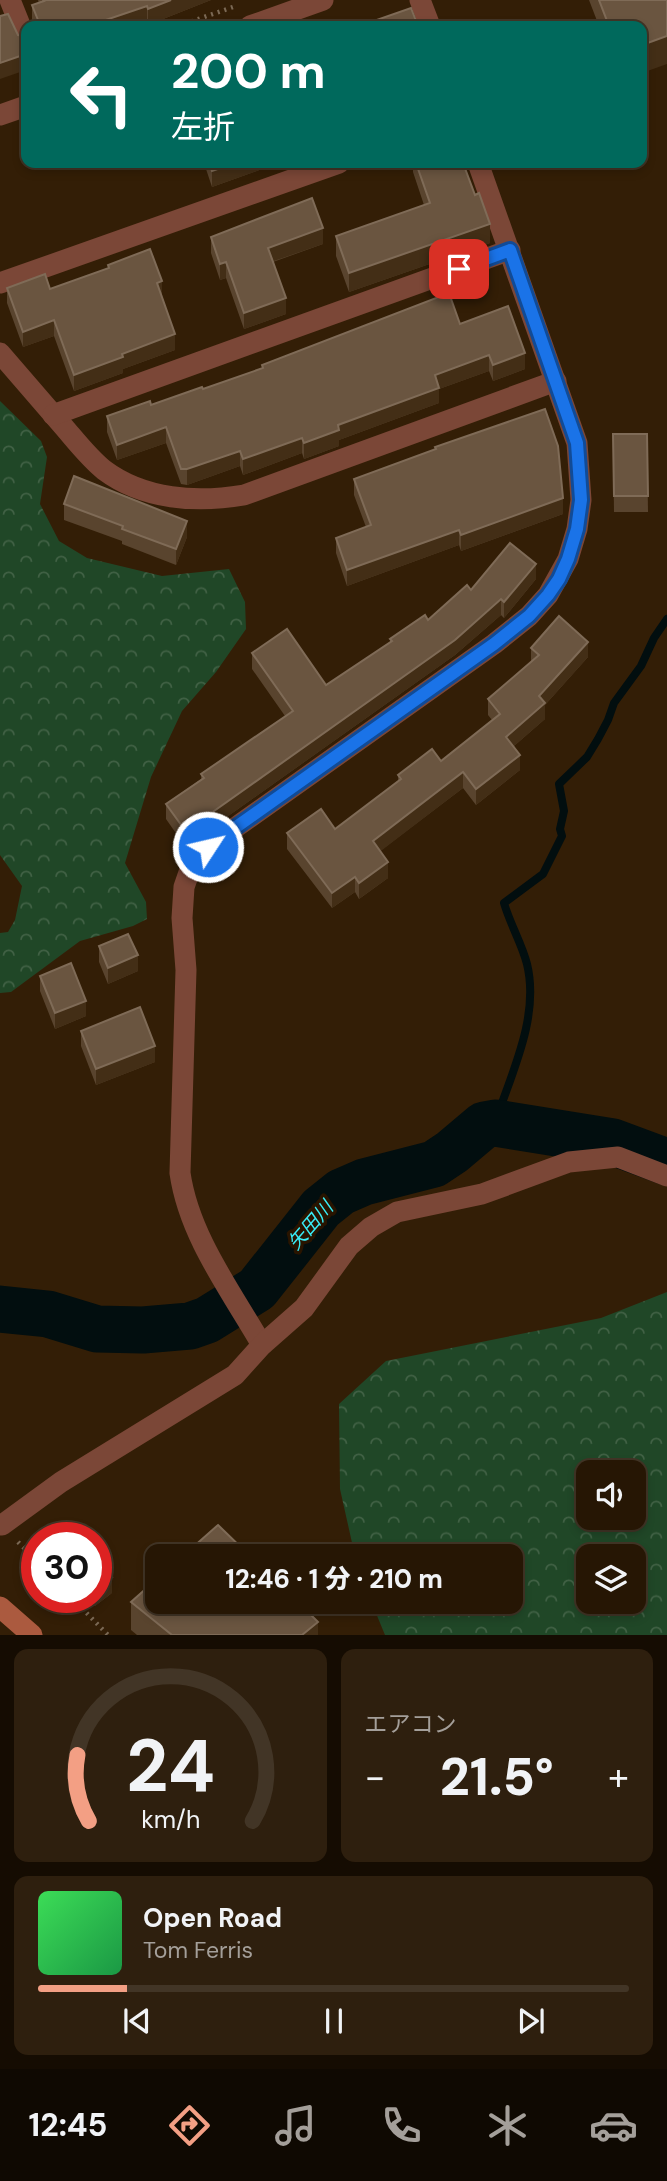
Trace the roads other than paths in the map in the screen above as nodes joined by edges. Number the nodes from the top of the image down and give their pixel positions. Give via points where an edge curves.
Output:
1 (10, 0) edge
2 (323, 0) edge
3 (420, 0) edge
4 (264, 21) edge
5 (428, 21) edge
6 (21, 28) edge
7 (21, 108) edge
8 (0, 115) edge
9 (325, 168) edge
10 (480, 168) edge
11 (510, 250) junction
12 (0, 283) edge
13 (0, 352) edge
14 (556, 381) junction
15 (53, 415) junction
16 (667, 1176) edge
17 (262, 1345) junction
18 (0, 1524) edge
19 (0, 1607) edge
20 (32, 1635) edge

1 - 6 street
2 - 4 street
3 - 5 street
7 - 8 street
9 - 12 street
10 - 11 street
11 - 14 street
11 - 15 street
13 - 15 street
14 - 15 street via 244,495 217,500 157,494 130,484 105,470
14 - 17 street via 577,443 581,500 568,559 548,595 494,644 208,847 193,861 184,887 183,1195 192,1222
16 - 17 street via 618,1157 569,1162 482,1194 397,1212 349,1246 303,1308
17 - 18 street via 235,1375
19 - 20 street

